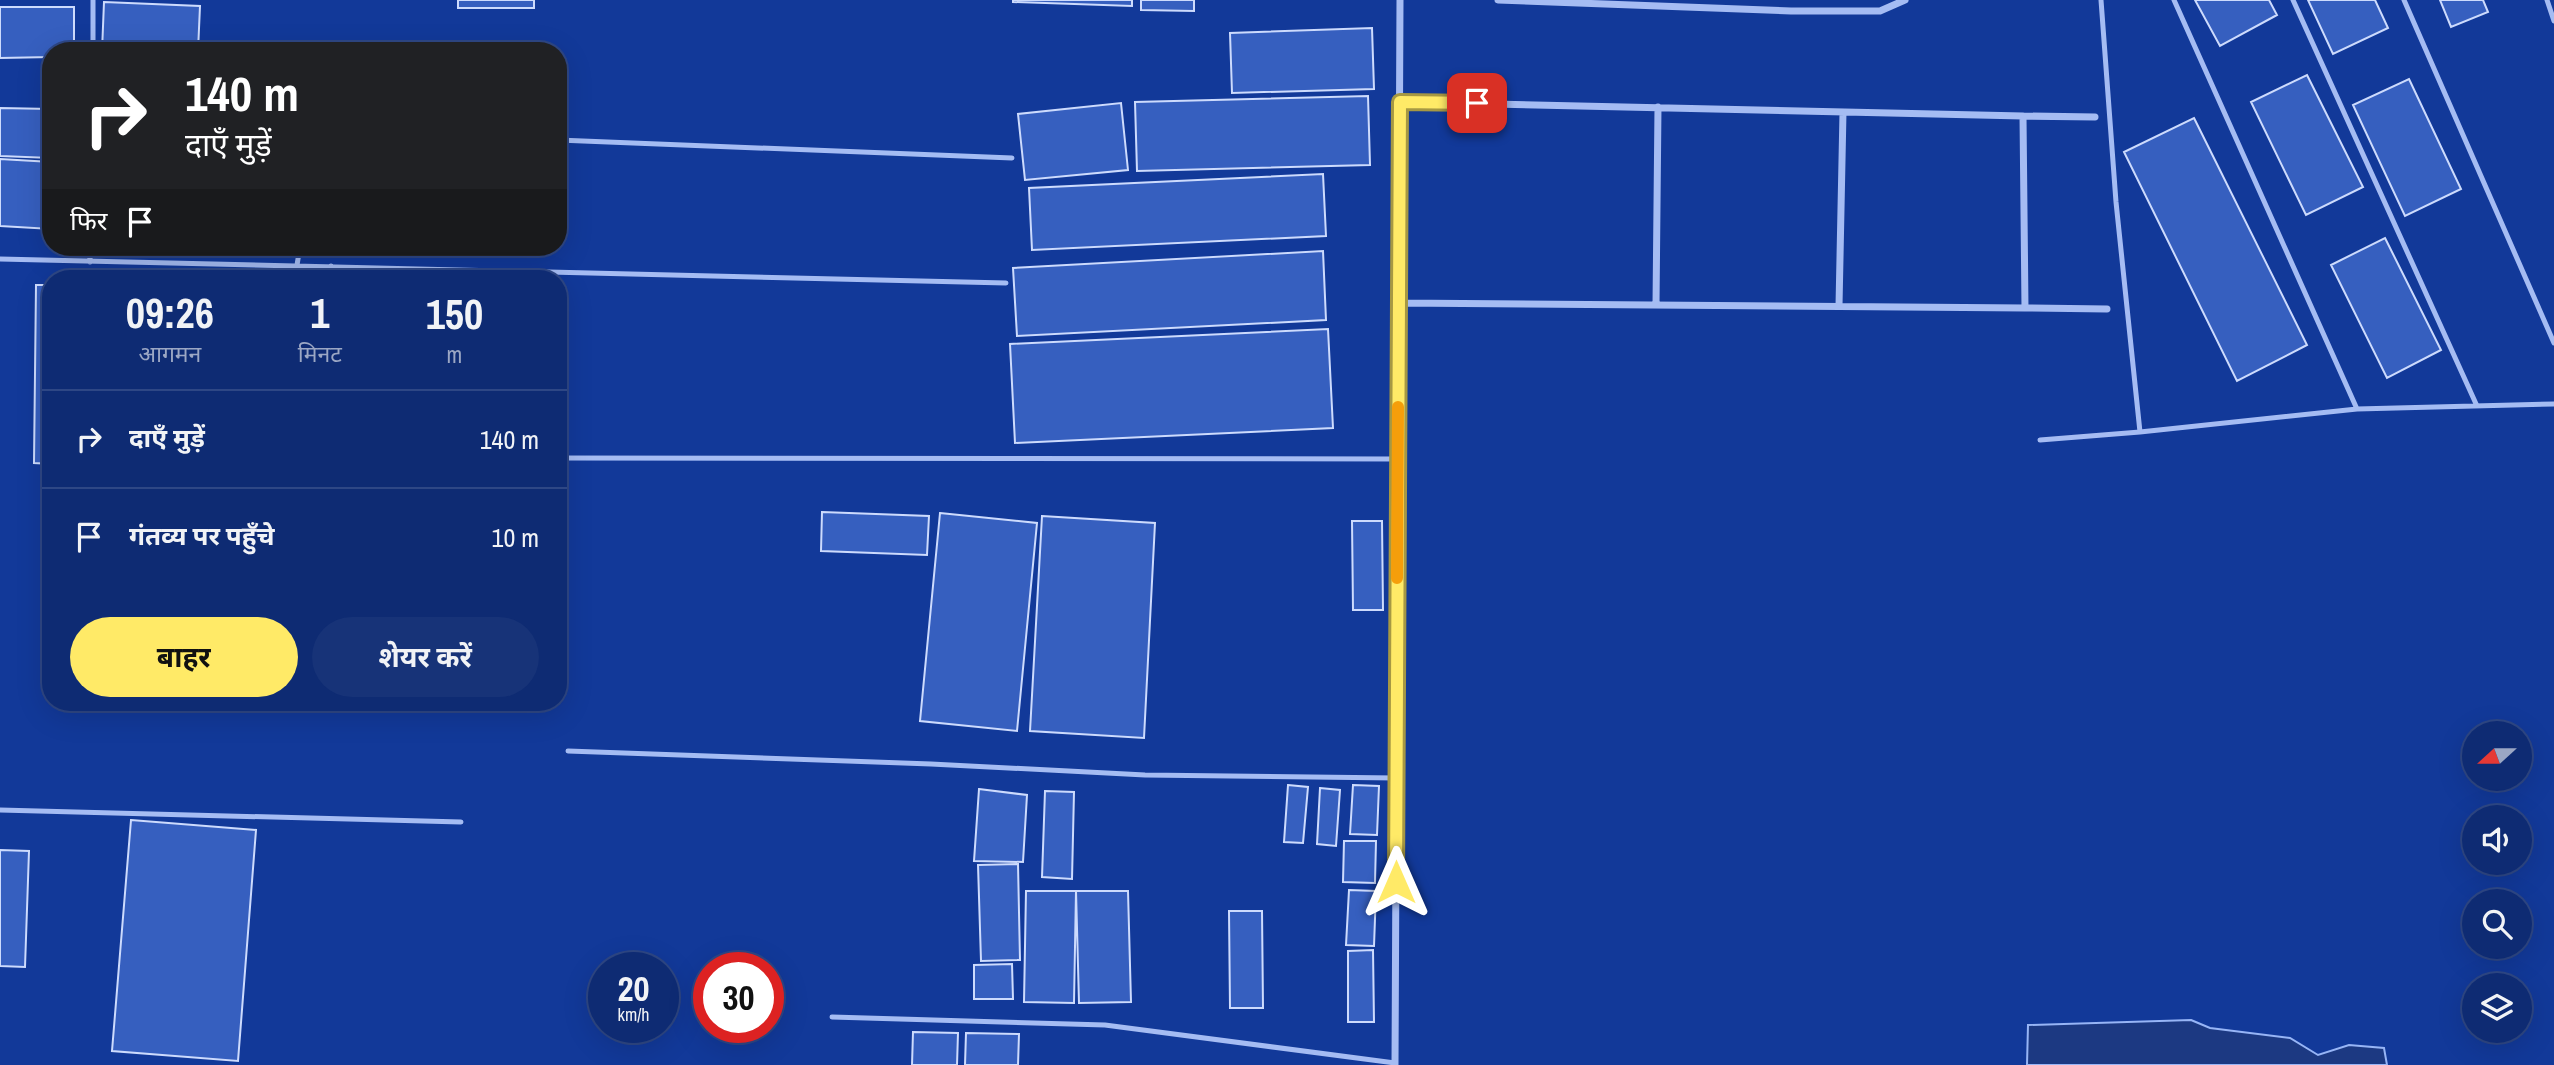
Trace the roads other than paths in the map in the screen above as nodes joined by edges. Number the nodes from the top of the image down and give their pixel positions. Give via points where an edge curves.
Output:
1 (93, 0) edge
2 (1400, 0) edge
3 (1498, 0) edge
4 (1905, 0) edge
5 (2101, 0) edge
6 (2174, 0) edge
7 (2293, 0) edge
8 (2404, 0) edge
9 (2547, 0) edge
10 (2554, 21) edge
11 (93, 42) edge
12 (1400, 102) junction
13 (1658, 107) junction
14 (1843, 111) junction
15 (2024, 116) junction
16 (2095, 117) dead end
17 (567, 140) edge
18 (1012, 158) dead end
19 (90, 256) edge
20 (298, 256) edge
21 (0, 260) edge
22 (90, 262) junction
23 (297, 265) junction
24 (331, 266) junction
25 (331, 270) edge
26 (490, 270) edge
27 (567, 272) edge
28 (1006, 283) dead end
29 (1399, 303) junction
30 (1656, 305) junction
31 (1839, 306) junction
32 (2025, 308) junction
33 (2107, 309) dead end
34 (2554, 343) edge
35 (2554, 404) edge
36 (2477, 406) junction
37 (2357, 409) junction
38 (2140, 432) junction
39 (2040, 440) dead end
40 (567, 458) edge
41 (1398, 459) junction
42 (568, 751) dead end
43 (1396, 778) junction
44 (0, 810) edge
45 (461, 822) dead end
46 (832, 1017) dead end
47 (1395, 1064) edge

1 - 11 lane
2 - 12 street
3 - 4 street via 1880,11
5 - 38 lane
6 - 37 lane
7 - 36 lane
8 - 34 lane
9 - 10 lane
12 - 13 street
12 - 29 street
13 - 14 street
13 - 30 street
14 - 15 street
14 - 31 street
15 - 16 street
15 - 32 street
17 - 18 lane
19 - 22 lane
20 - 23 lane
21 - 22 lane
22 - 23 lane
23 - 24 lane
24 - 25 lane
24 - 26 lane
27 - 28 lane
29 - 30 street
29 - 41 street
30 - 31 street
31 - 32 street
32 - 33 street
35 - 36 lane
36 - 37 lane
37 - 38 lane
38 - 39 lane
40 - 41 lane
41 - 43 street
42 - 43 lane via 1145,775
43 - 47 street
44 - 45 lane
46 - 47 lane via 1105,1025

